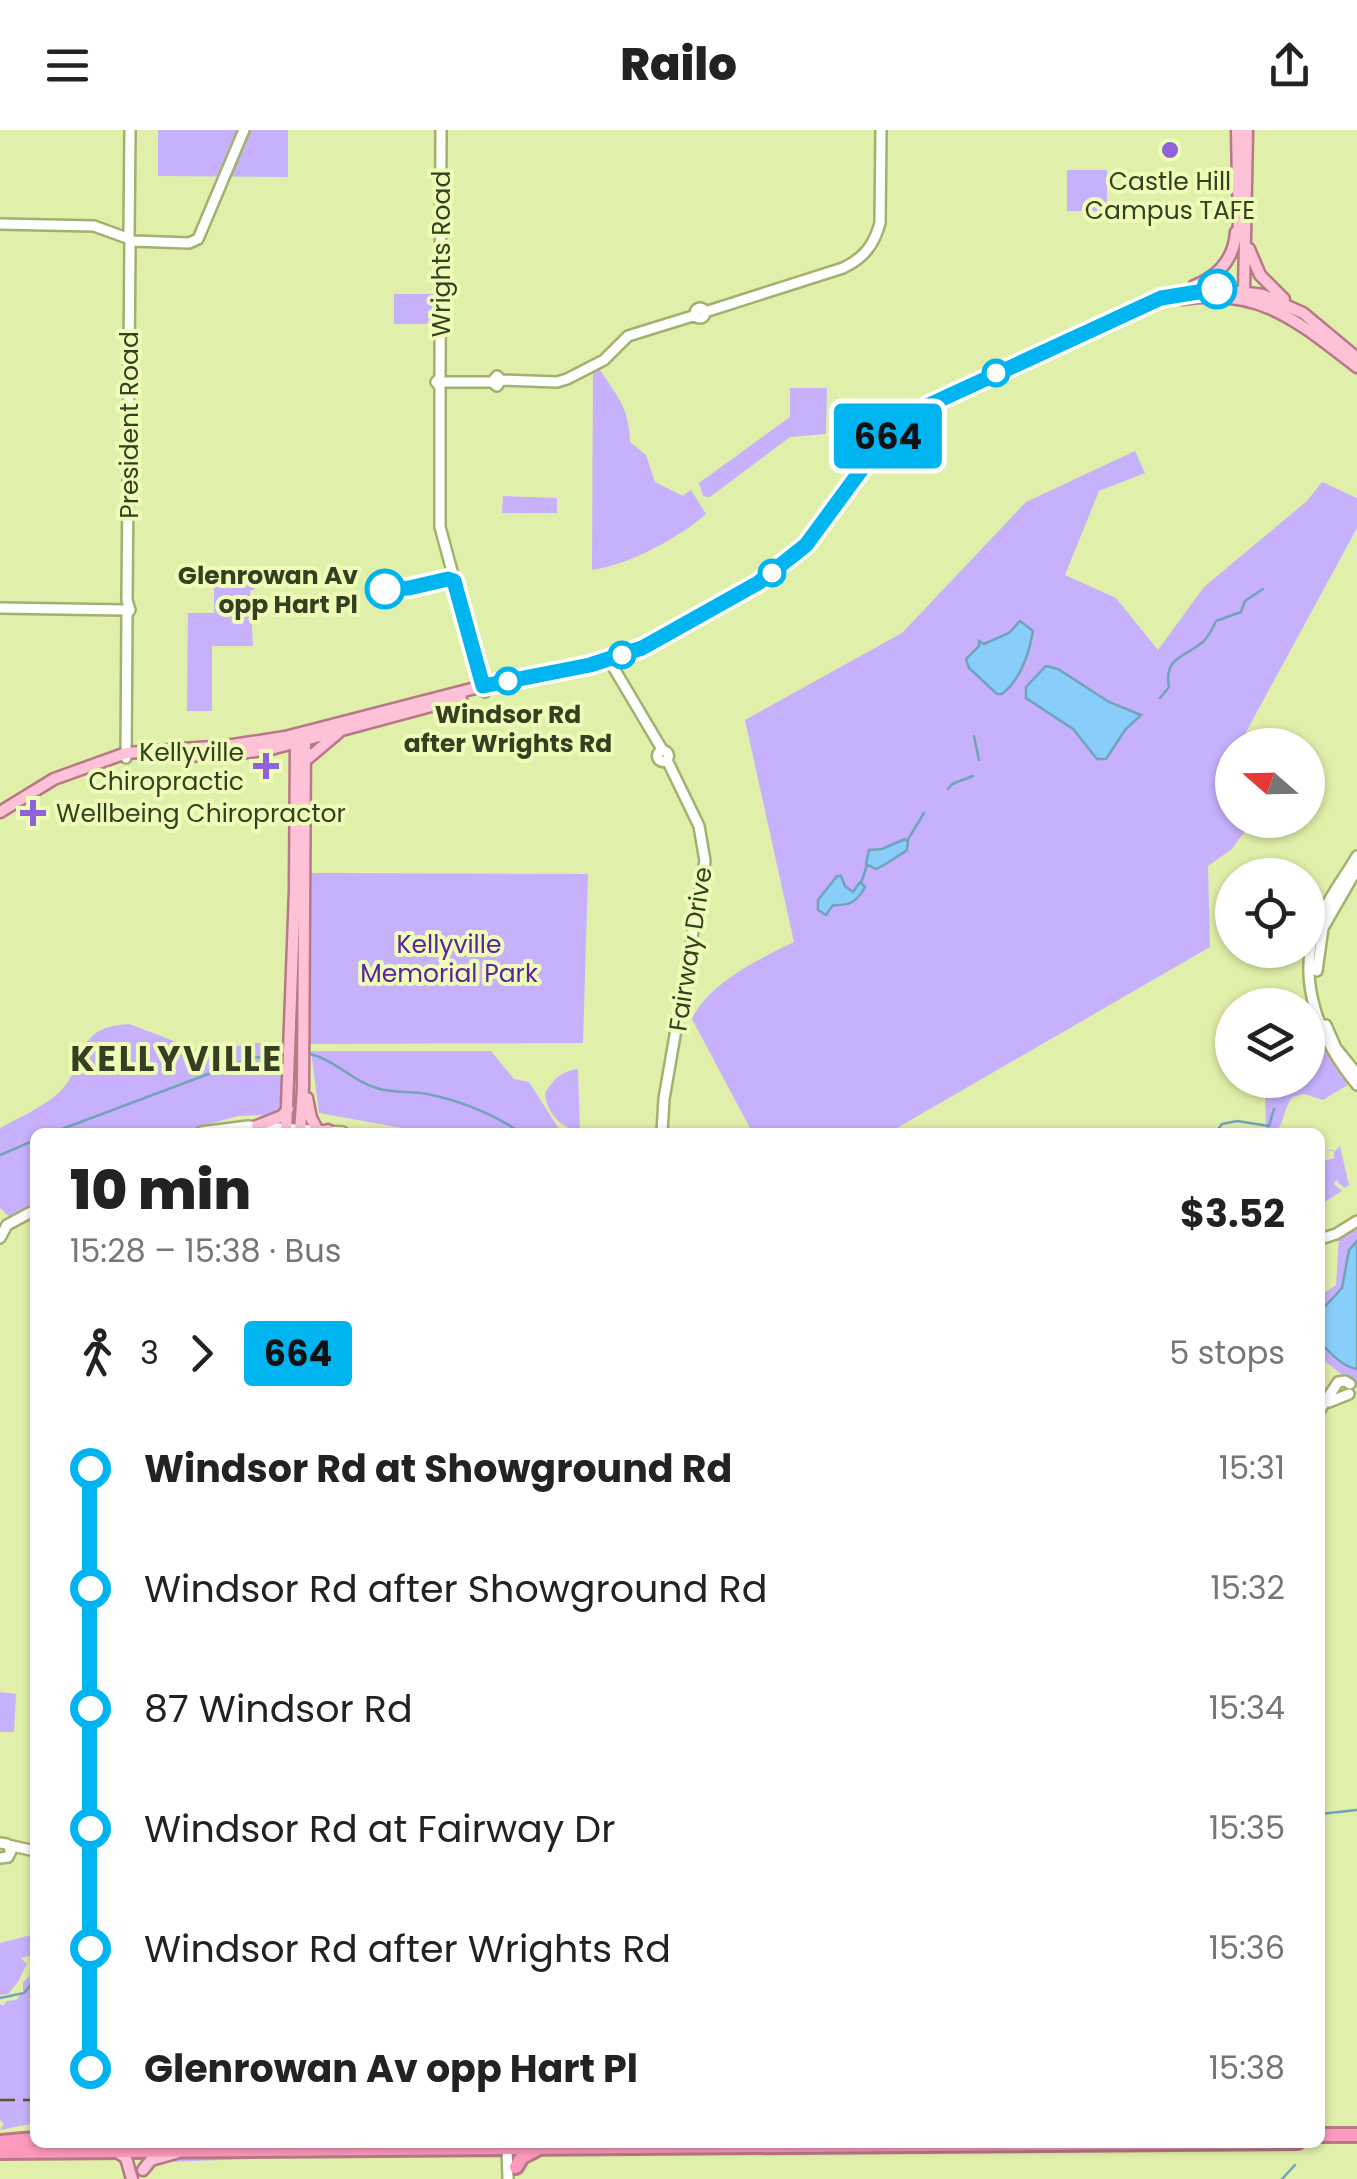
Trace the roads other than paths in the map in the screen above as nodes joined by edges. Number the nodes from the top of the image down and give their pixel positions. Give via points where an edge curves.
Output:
1 (130, 130) edge
2 (244, 130) edge
3 (442, 130) edge
4 (882, 130) edge
5 (1237, 130) edge
6 (1247, 130) edge
7 (1238, 212) junction
8 (0, 224) edge
9 (130, 240) junction
10 (1246, 244) junction
11 (1241, 294) junction
12 (1161, 298) junction
13 (1294, 307) junction
14 (1357, 358) edge
15 (1357, 367) edge
16 (442, 383) junction
17 (0, 608) edge
18 (126, 610) junction
19 (610, 663) junction
20 (484, 689) junction
21 (338, 732) junction
22 (300, 738) junction
23 (271, 749) junction
24 (126, 755) junction
25 (306, 762) junction
26 (296, 786) junction
27 (0, 812) edge
28 (1357, 856) edge
29 (1357, 868) edge
30 (1357, 1074) edge
31 (1357, 1085) edge
32 (303, 1088) junction
33 (288, 1108) junction
34 (267, 1128) edge
35 (286, 1128) edge
36 (300, 1128) edge
37 (321, 1128) edge
38 (662, 1128) edge
39 (30, 1214) edge
40 (1357, 1221) edge
41 (6, 1230) edge
42 (1325, 1237) edge
43 (1348, 1391) edge
44 (1325, 1405) edge
45 (4, 1850) edge
46 (30, 1851) edge
47 (30, 2139) edge
48 (1325, 2139) edge
49 (1357, 2139) edge
50 (0, 2142) edge
51 (120, 2148) edge
52 (139, 2148) edge
53 (139, 2148) edge
54 (160, 2148) edge
55 (346, 2148) edge
56 (511, 2148) edge
57 (529, 2148) edge
58 (629, 2148) edge
59 (110, 2149) junction
60 (538, 2149) junction
61 (182, 2150) junction
62 (0, 2152) edge
63 (143, 2175) edge
64 (513, 2175) edge
65 (132, 2179) edge

1 - 9 street, President Road
2 - 9 street via 198,239
3 - 16 street, Wrights Road
4 - 16 street via 880,223 862,256 844,268 628,336 604,360 557,382
5 - 7 main road
6 - 10 main road
7 - 11 main road
7 - 12 main road via 1234,250 1224,266 1202,283
8 - 9 street via 94,226
9 - 18 street, President Road
10 - 11 main road
10 - 13 main road via 1265,282
11 - 12 main road via 1196,290
11 - 13 main road
11 - 15 main road via 1293,318
11 - 19 main road via 1164,304 934,409 888,444 800,560 687,631
12 - 19 main road via 911,416 878,447 795,556 667,636
13 - 14 main road
16 - 20 street, Wrights Road via 439,515
17 - 18 street
18 - 24 street, President Road
19 - 20 main road
19 - 38 street, Fairway Drive via 699,826 705,860
20 - 21 main road
20 - 22 main road
21 - 22 main road
21 - 25 main road
22 - 23 main road
22 - 24 main road
22 - 25 main road
22 - 26 main road
23 - 24 main road
23 - 26 main road via 286,754
24 - 27 main road via 43,785
25 - 32 main road
26 - 33 main road
28 - 31 street via 1319,920 1311,966 1323,1035
29 - 30 street via 1326,918 1317,962 1324,1022
32 - 36 main road
32 - 37 main road via 311,1118
33 - 34 main road
33 - 35 main road
39 - 41 street
40 - 42 street
43 - 44 street
45 - 46 street
47 - 50 highway
48 - 49 highway
51 - 59 highway
52 - 63 main road
53 - 65 main road
54 - 61 highway
55 - 61 highway
56 - 64 street
57 - 60 highway
58 - 60 highway
59 - 62 highway
59 - 65 main road via 126,2158
60 - 64 highway via 522,2157
61 - 63 main road via 151,2160

